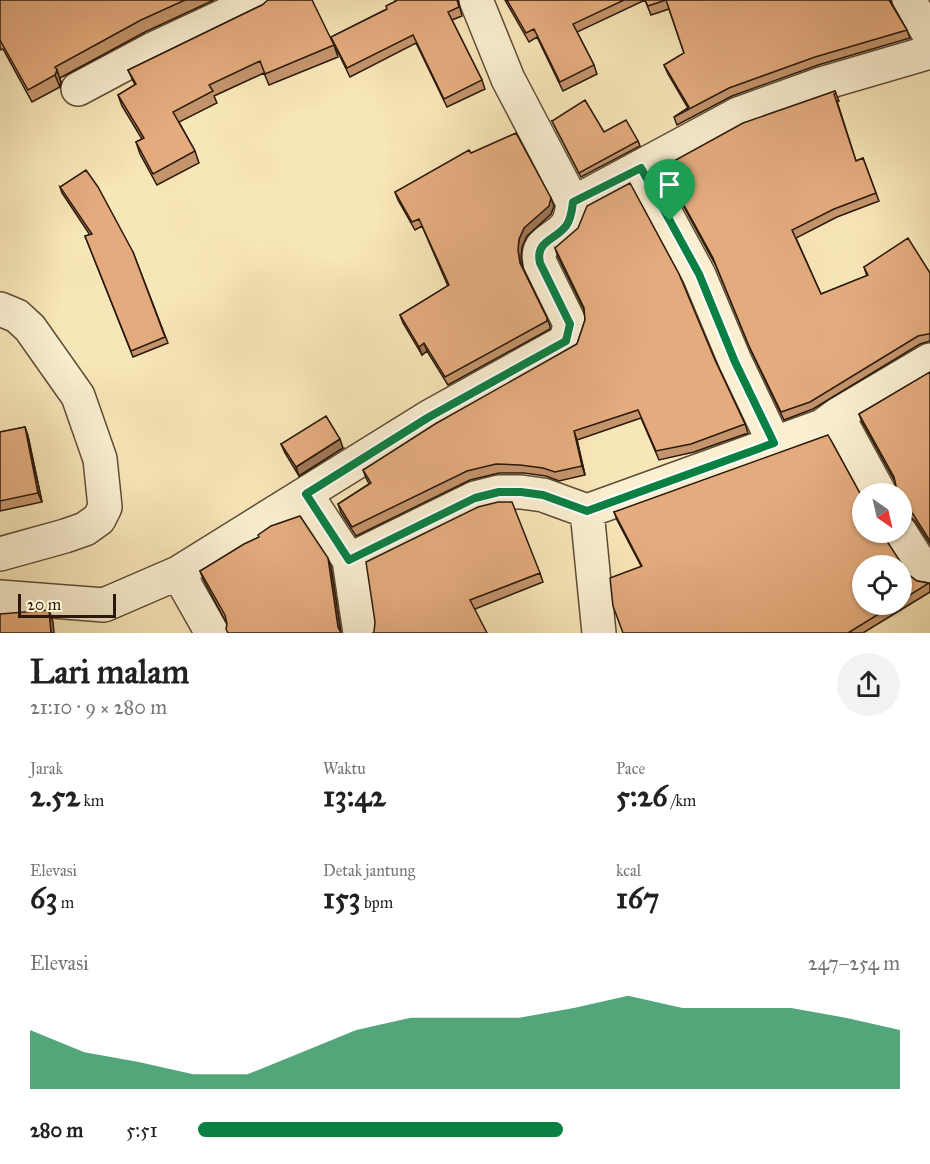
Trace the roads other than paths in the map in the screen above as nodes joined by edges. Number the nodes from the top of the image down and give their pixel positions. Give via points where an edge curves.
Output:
1 (258, 0) edge
2 (476, 0) edge
3 (909, 0) edge
4 (930, 36) edge
5 (930, 52) edge
6 (78, 89) dead end
7 (641, 168) junction
8 (573, 202) junction
9 (0, 309) edge
10 (930, 360) edge
11 (837, 415) junction
12 (774, 443) junction
13 (874, 483) edge
14 (306, 494) junction
15 (587, 511) junction
16 (907, 543) edge
17 (0, 554) edge
18 (349, 560) junction
19 (178, 573) junction
20 (930, 573) edge
21 (0, 597) edge
22 (212, 633) edge
23 (360, 633) edge
24 (599, 633) edge

1 - 6 street via 153,48
2 - 8 street via 508,79
3 - 4 street
5 - 7 street via 824,83 738,114
7 - 8 street
7 - 12 street via 699,274
8 - 14 street via 568,224 538,254 570,324 566,341 429,417
9 - 17 street via 30,328 78,396 100,459 105,507 99,519 85,529
10 - 11 street
11 - 12 street via 822,426
11 - 13 street
12 - 15 street
14 - 18 street
14 - 19 street
15 - 18 street via 543,495 499,492 475,498
15 - 24 street
16 - 20 street
18 - 23 street
19 - 21 street via 104,605
19 - 22 street

